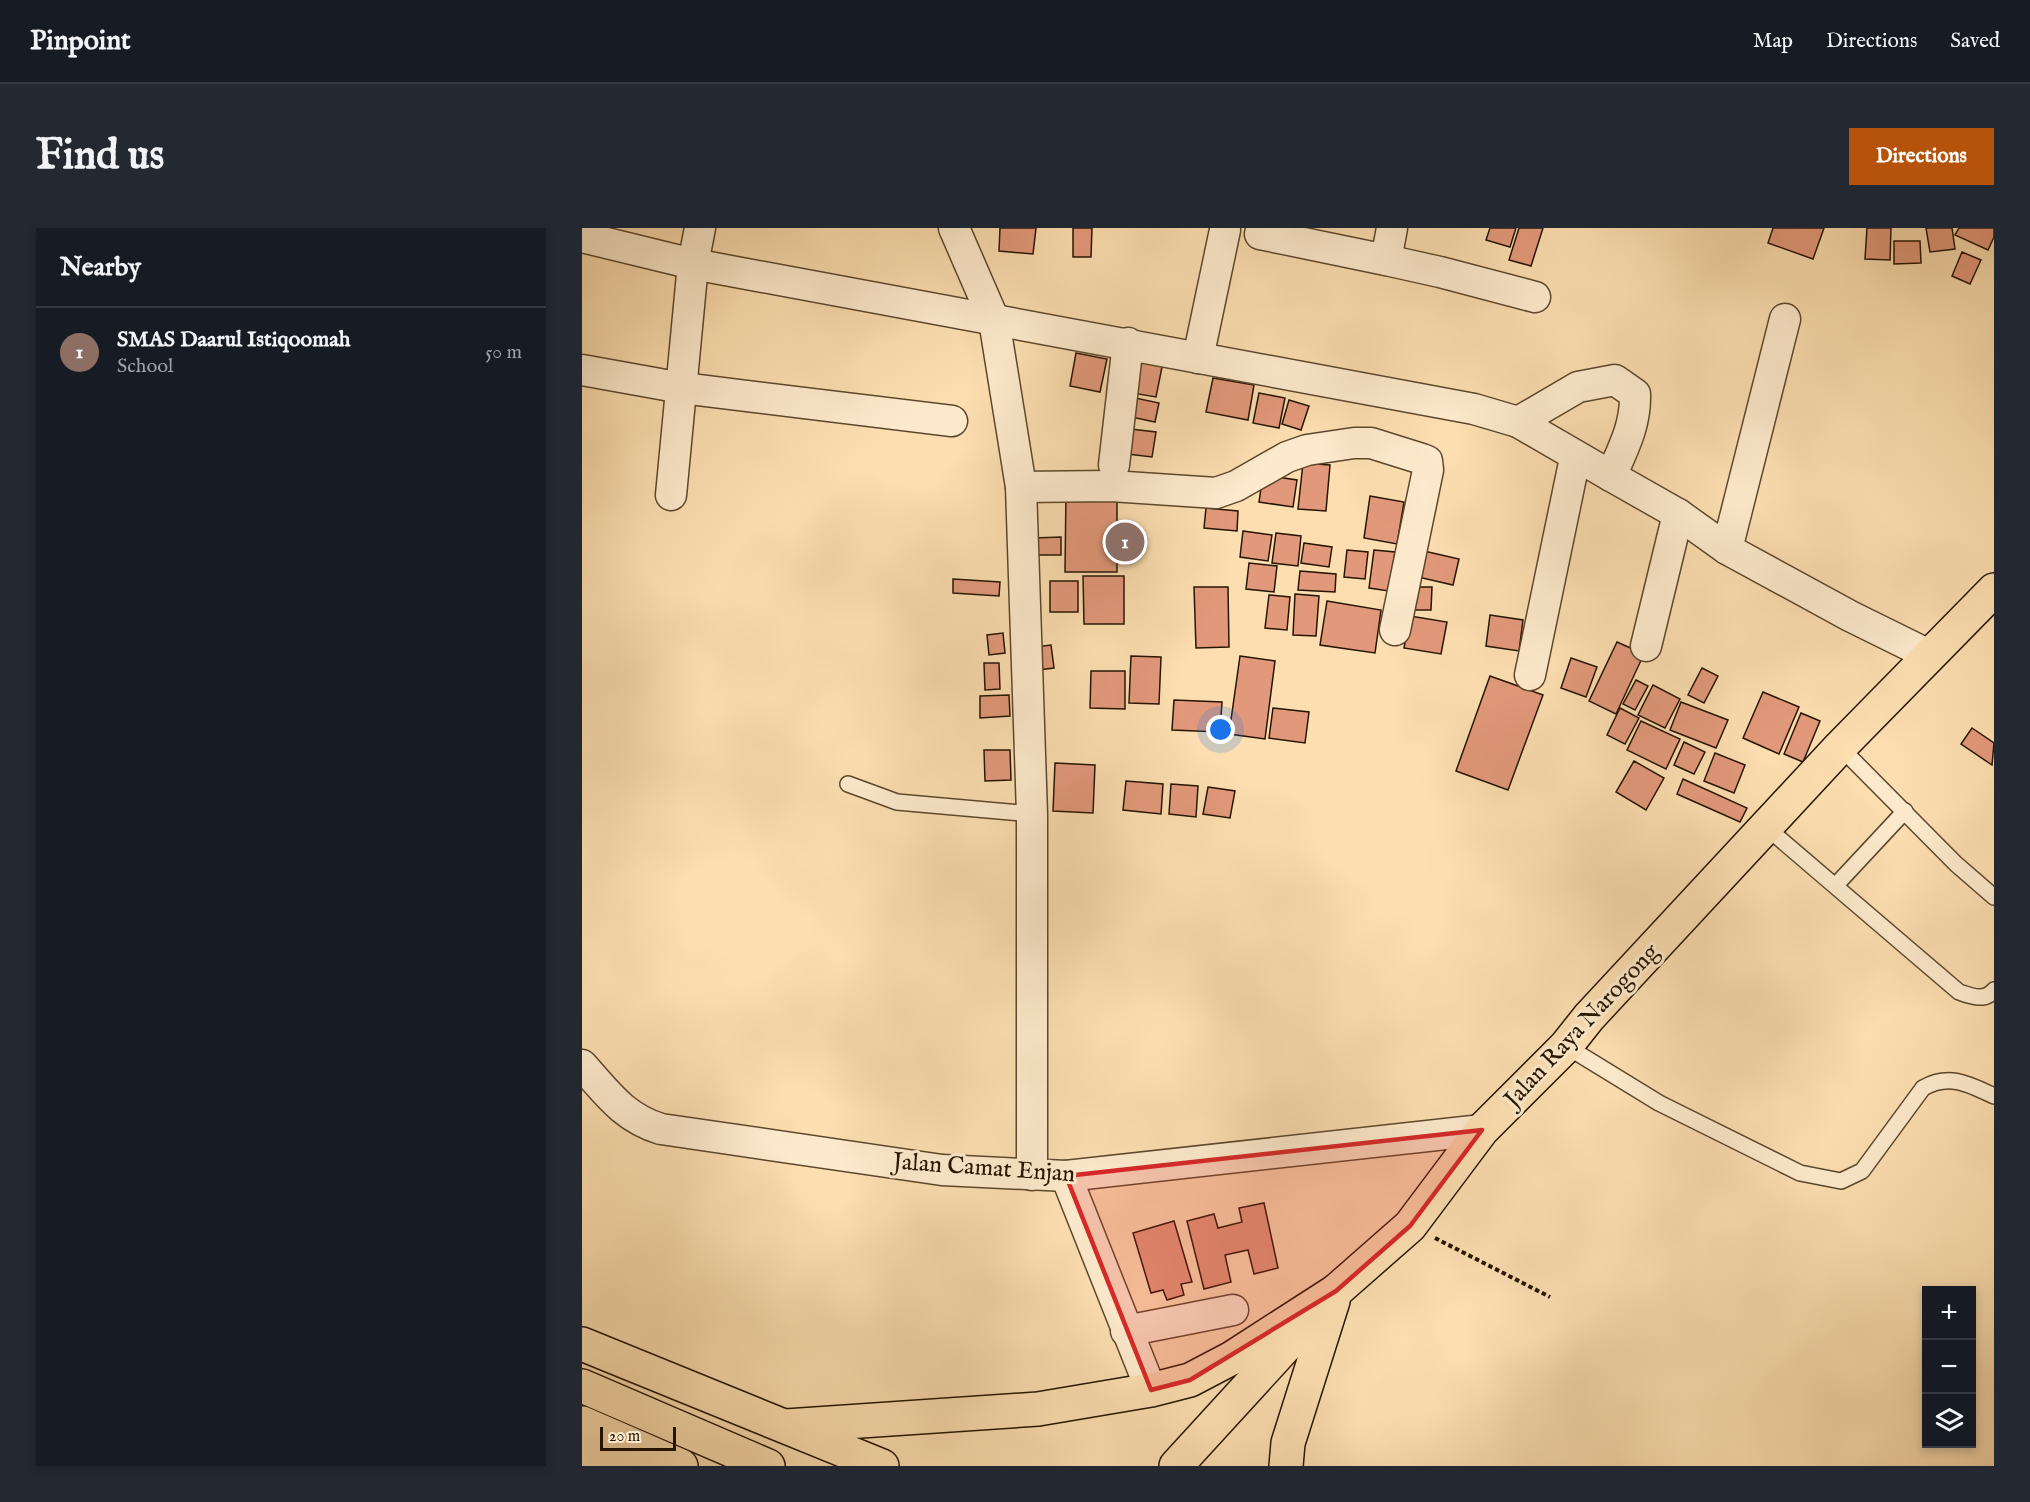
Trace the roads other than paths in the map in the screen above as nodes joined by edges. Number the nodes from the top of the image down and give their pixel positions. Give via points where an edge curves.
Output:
1 (700, 228) edge
2 (954, 228) edge
3 (1392, 228) edge
4 (1223, 229) edge
5 (1261, 231) edge
6 (582, 237) edge
7 (1386, 261) junction
8 (693, 264) junction
9 (1534, 297) dead end
10 (1785, 319) dead end
11 (994, 320) junction
12 (1128, 343) junction
13 (1198, 358) junction
14 (582, 370) edge
15 (682, 388) junction
16 (952, 421) dead end
17 (1518, 422) junction
18 (1575, 458) junction
19 (1114, 465) dead end
20 (1611, 476) junction
21 (1020, 487) junction
22 (671, 495) dead end
23 (1678, 514) junction
24 (1727, 549) junction
25 (1994, 590) edge
26 (1395, 630) dead end
27 (1646, 646) dead end
28 (1929, 655) junction
29 (1530, 675) dead end
30 (1840, 747) junction
31 (848, 784) dead end
32 (1905, 812) junction
33 (1032, 814) junction
34 (1766, 827) junction
35 (1836, 885) junction
36 (1994, 897) edge
37 (1994, 990) edge
38 (1566, 1046) junction
39 (582, 1065) edge
40 (1994, 1096) edge
41 (1482, 1130) junction
42 (1032, 1175) junction
43 (1066, 1176) junction
44 (1336, 1291) junction
45 (1233, 1310) dead end
46 (1126, 1331) junction
47 (582, 1344) edge
48 (582, 1386) edge
49 (1151, 1390) junction
50 (582, 1423) edge
51 (786, 1426) junction
52 (582, 1449) edge
53 (625, 1466) edge
54 (681, 1466) edge
55 (768, 1466) edge
56 (882, 1466) edge
57 (1176, 1466) edge
58 (1286, 1466) edge

1 - 8 street
2 - 11 street
3 - 7 street
4 - 5 street
4 - 13 street
5 - 7 street
6 - 8 street
7 - 9 street
8 - 11 street
8 - 15 street
10 - 24 street
11 - 12 street
11 - 21 street
12 - 13 street
12 - 19 street
13 - 17 street via 1474,410
14 - 15 street
15 - 16 street
15 - 22 street
17 - 18 street
17 - 20 street via 1578,387 1615,380 1635,394 1635,410
18 - 20 street
18 - 29 street
20 - 23 street
21 - 26 street via 1111,486 1225,492 1287,457 1354,443 1371,443 1422,459 1428,470
21 - 33 street
23 - 24 street
23 - 27 street
24 - 28 street
25 - 28 main road, Jalan Raya Narogong
28 - 30 main road, Jalan Raya Narogong
30 - 32 lane
30 - 34 main road, Jalan Raya Narogong
31 - 33 lane via 897,802
32 - 35 lane
32 - 36 lane
33 - 42 street
34 - 35 lane
34 - 38 main road, Jalan Raya Narogong
35 - 37 lane via 1959,992 1981,998
38 - 40 lane via 1659,1103 1800,1173 1823,1179 1841,1181 1862,1171 1923,1088 1935,1081 1968,1083
38 - 41 main road, Jalan Raya Narogong
39 - 42 street, Jalan Camat Enjan via 616,1104 640,1123 662,1129 942,1170
41 - 43 street, Jalan Camat Enjan
41 - 44 main road, Jalan Raya Narogong via 1410,1226
42 - 43 street, Jalan Camat Enjan
43 - 46 street
44 - 49 main road via 1232,1358 1190,1380
44 - 57 main road, Jalan Raya Narogong
44 - 58 main road via 1288,1443
45 - 46 street
46 - 49 street
47 - 51 main road
48 - 55 main road
49 - 51 main road via 1038,1408
50 - 54 main road
51 - 56 main road
52 - 53 main road

